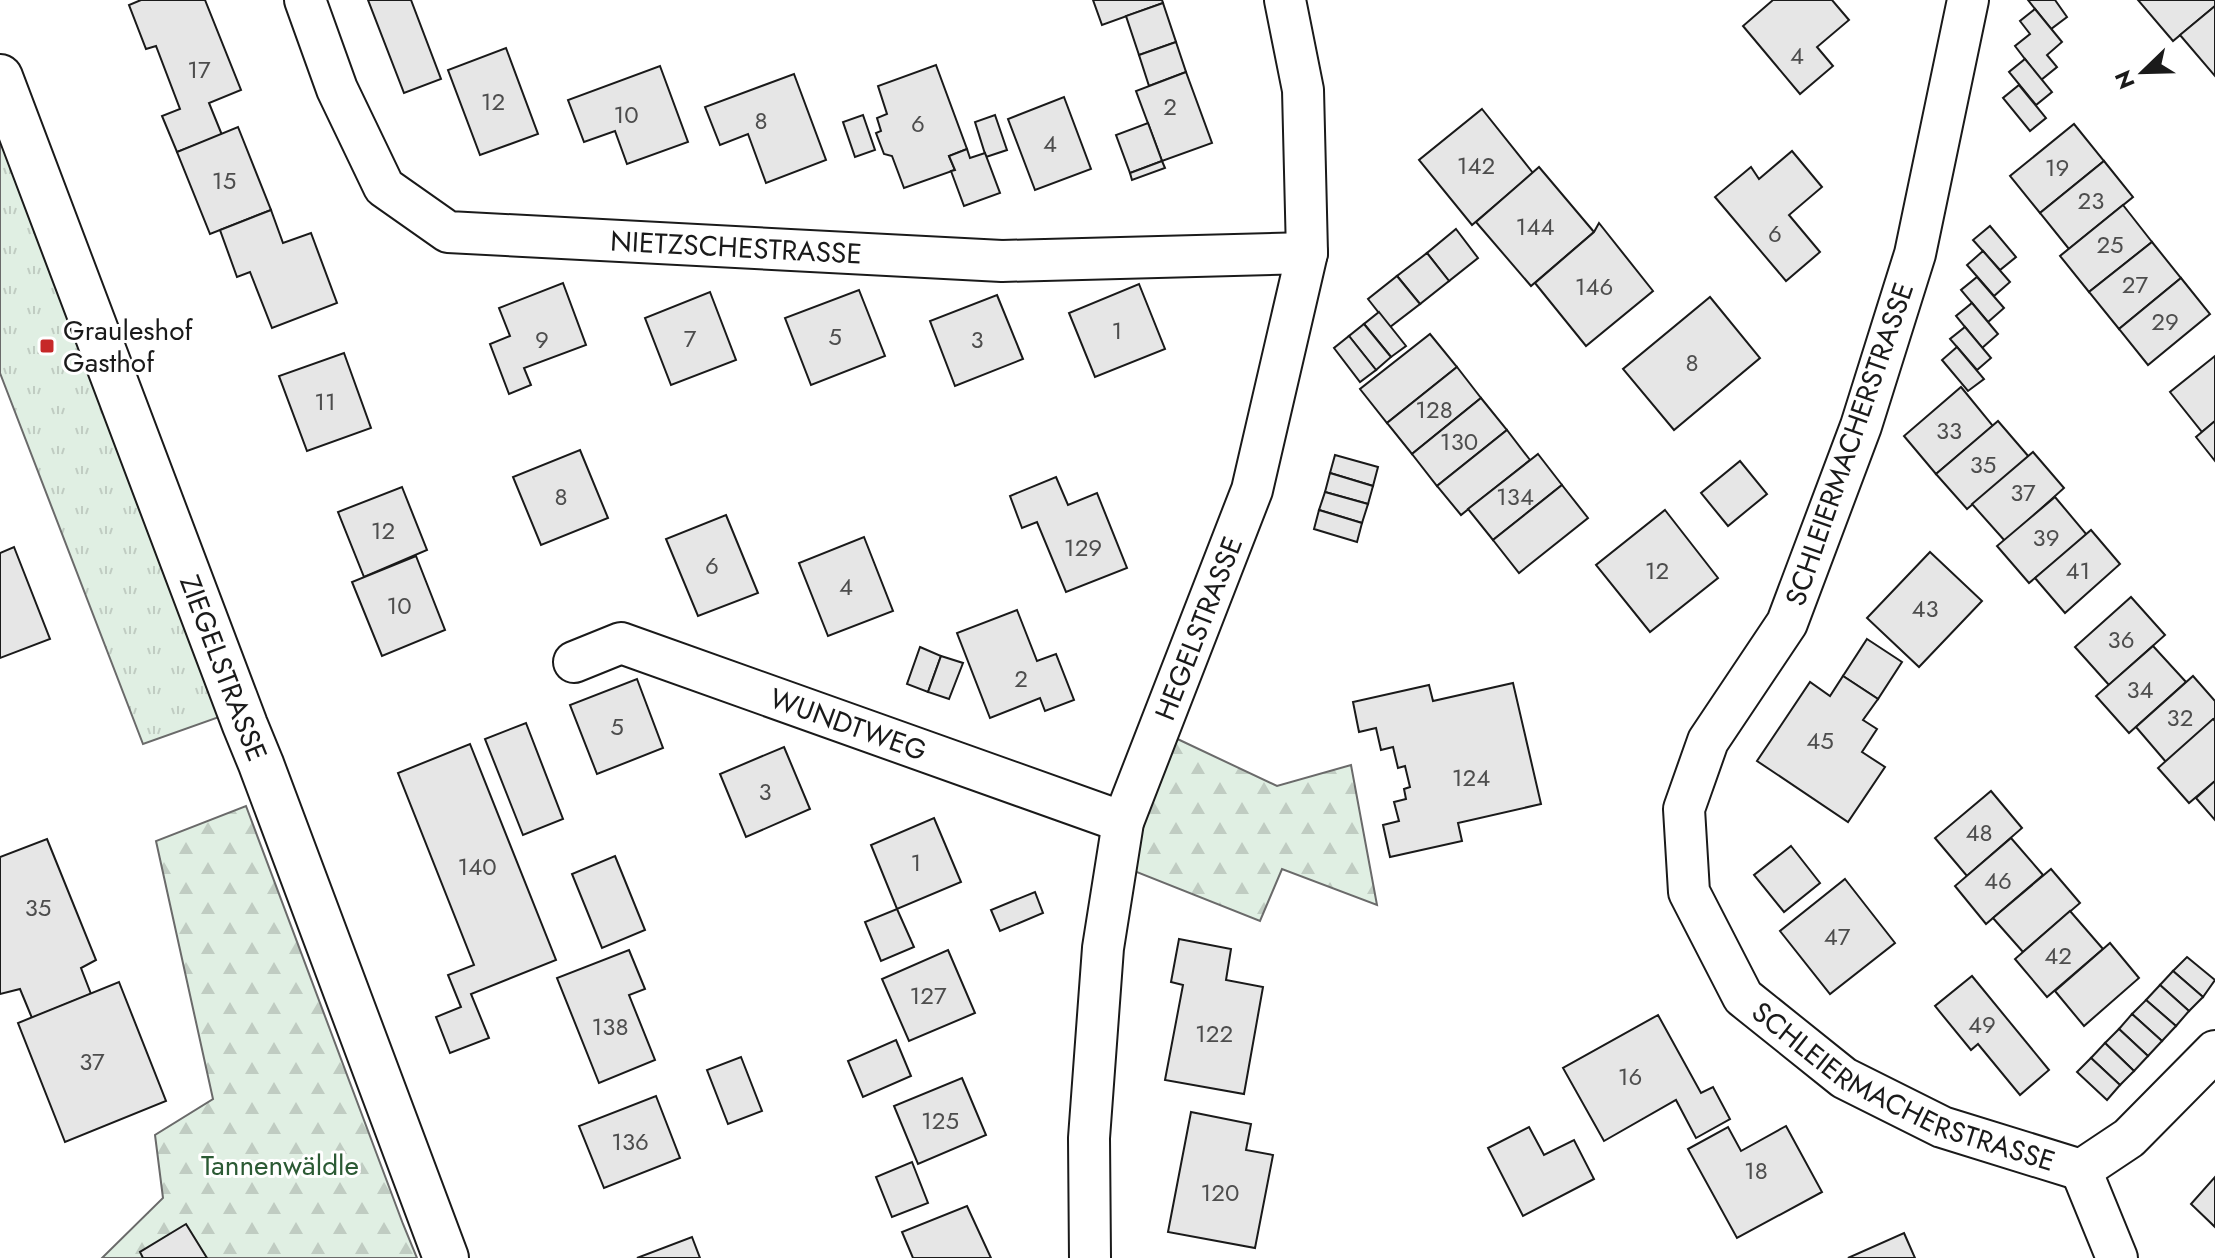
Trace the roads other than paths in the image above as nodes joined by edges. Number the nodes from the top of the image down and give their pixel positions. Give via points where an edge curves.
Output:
1 (305, 0) edge
2 (1285, 0) edge
3 (1968, 0) edge
4 (0, 77) edge
5 (1307, 253) junction
6 (574, 662) dead end
7 (1123, 822) junction
8 (2215, 1051) edge
9 (2081, 1170) junction
10 (446, 1258) edge
11 (1090, 1258) edge
12 (2117, 1258) edge

1 - 5 street, NIETZSCHESTRASSE via 337,89 384,187 448,232 1002,261
2 - 5 street, HEGELSTRASSE via 1303,90
3 - 9 street, SCHLEIERMACHERSTRASSE via 1915,254 1861,426 1787,623 1708,741 1684,809 1689,892 1743,997 1844,1078 1942,1127
4 - 10 main road, ZIEGELSTRASSE
5 - 7 street, HEGELSTRASSE via 1252,490
6 - 7 street, WUNDTWEG via 621,643
7 - 11 street, HEGELSTRASSE via 1101,964 1089,1138
8 - 9 street via 2129,1138
9 - 12 street

